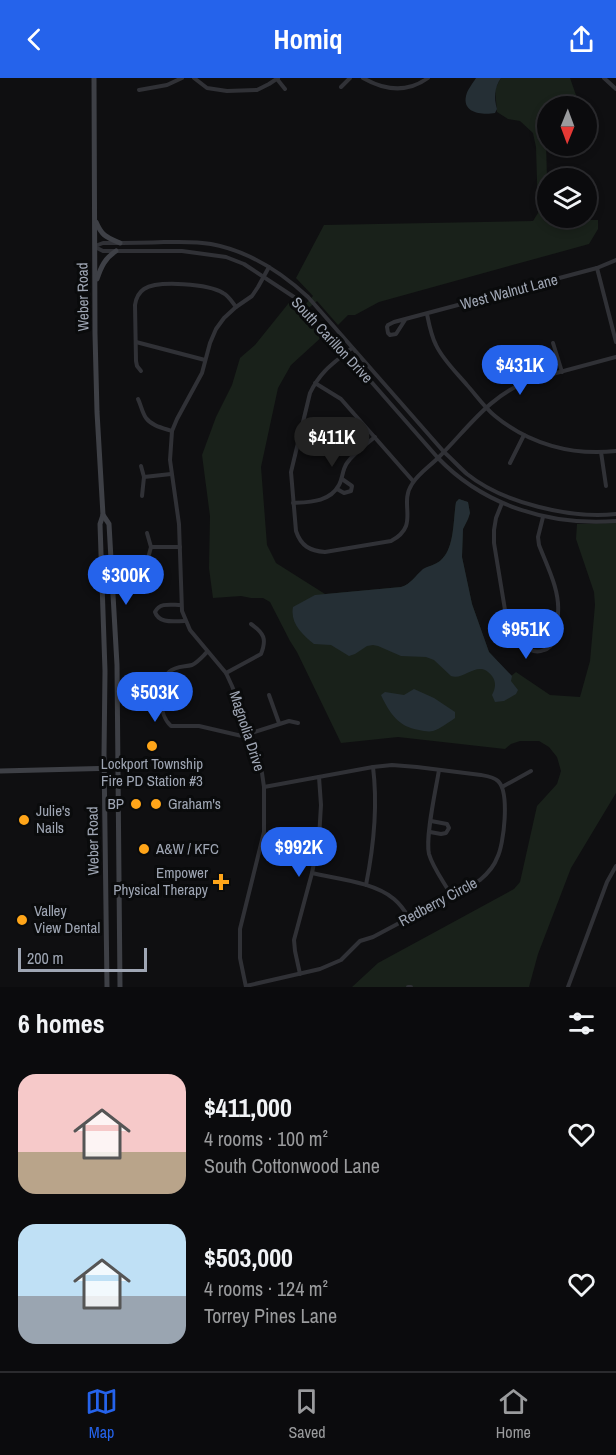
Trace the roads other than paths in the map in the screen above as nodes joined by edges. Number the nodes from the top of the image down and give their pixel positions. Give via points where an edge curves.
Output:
1 (94, 78) edge
2 (182, 78) edge
3 (194, 78) edge
4 (277, 78) edge
5 (350, 78) edge
6 (363, 78) edge
7 (428, 78) edge
8 (604, 78) edge
9 (341, 87) dead end
10 (285, 89) dead end
11 (616, 89) edge
12 (139, 90) dead end
13 (95, 218) junction
14 (120, 243) junction
15 (95, 246) junction
16 (116, 251) junction
17 (615, 262) edge
18 (269, 267) junction
19 (597, 268) junction
20 (264, 276) junction
21 (95, 283) junction
22 (236, 307) junction
23 (427, 314) junction
24 (405, 320) junction
25 (136, 342) junction
26 (616, 342) edge
27 (554, 343) dead end
28 (352, 348) junction
29 (346, 353) junction
30 (616, 357) edge
31 (511, 358) dead end
32 (205, 360) junction
33 (141, 371) dead end
34 (561, 372) junction
35 (315, 383) junction
36 (520, 384) junction
37 (138, 399) dead end
38 (486, 407) junction
39 (172, 431) junction
40 (524, 435) junction
41 (375, 438) junction
42 (616, 451) edge
43 (444, 452) junction
44 (601, 452) junction
45 (438, 458) junction
46 (510, 464) dead end
47 (141, 466) dead end
48 (171, 474) junction
49 (144, 477) junction
50 (342, 479) junction
51 (413, 481) junction
52 (606, 486) dead end
53 (337, 489) junction
54 (142, 496) dead end
55 (293, 503) junction
56 (502, 503) junction
57 (616, 514) edge
58 (103, 515) junction
59 (543, 517) junction
60 (616, 521) edge
61 (147, 533) dead end
62 (151, 547) junction
63 (180, 547) junction
64 (147, 562) dead end
65 (181, 605) junction
66 (185, 621) junction
67 (251, 624) dead end
68 (207, 652) junction
69 (226, 673) junction
70 (269, 695) dead end
71 (279, 723) junction
72 (298, 723) dead end
73 (250, 732) junction
74 (373, 767) junction
75 (104, 768) junction
76 (119, 768) junction
77 (439, 770) junction
78 (0, 771) edge
79 (531, 771) dead end
80 (319, 777) junction
81 (264, 787) junction
82 (502, 787) junction
83 (431, 821) junction
84 (430, 832) junction
85 (616, 866) edge
86 (312, 873) junction
87 (366, 885) junction
88 (451, 895) junction
89 (409, 918) junction
90 (300, 974) junction
91 (107, 987) edge
92 (120, 987) edge
93 (246, 987) edge
94 (568, 987) edge

1 - 13 main road, Weber Road
2 - 12 street
3 - 4 street via 207,88 227,91 257,90
4 - 10 street
5 - 9 street
6 - 7 street via 393,88 411,87
8 - 11 street
13 - 14 main road via 104,236
13 - 15 main road, Weber Road
14 - 15 street, South Carillon Drive
14 - 18 street, South Carillon Drive via 209,244 236,250
15 - 16 street, South Carillon Drive via 103,251
15 - 21 main road, Weber Road
16 - 20 street, South Carillon Drive via 205,253 244,264
16 - 21 main road via 102,263
17 - 19 street, West Walnut Lane
18 - 20 street, Magnolia Drive
18 - 28 street, South Carillon Drive via 294,284
19 - 23 street, West Walnut Lane
19 - 26 street
20 - 22 street, Magnolia Drive via 252,296
20 - 29 street, South Carillon Drive via 294,297
21 - 58 main road, Weber Road
22 - 25 street via 217,290 186,285 152,286 136,298
22 - 32 street, Magnolia Drive via 216,329
23 - 24 street, West Walnut Lane
23 - 38 street via 441,354
24 - 24 street, West Walnut Lane via 388,325 388,333 396,334
25 - 32 street
25 - 33 street via 136,361
27 - 34 street
28 - 29 street
28 - 43 street, South Carillon Drive
29 - 35 street
29 - 45 street, South Carillon Drive
30 - 34 street
31 - 36 street
32 - 39 street, Magnolia Drive
34 - 36 street
35 - 41 street via 341,399
35 - 55 street via 291,472
36 - 38 street
37 - 39 street via 149,421
38 - 40 street
38 - 43 street
39 - 48 street, Magnolia Drive
40 - 44 street via 571,451
40 - 46 street
41 - 50 street via 352,456
41 - 51 street
42 - 44 street
43 - 45 street
43 - 57 street, South Carillon Drive via 469,475 525,502 580,515
44 - 52 street
45 - 51 street
45 - 56 street, South Carillon Drive via 466,483
47 - 49 street
48 - 49 street
48 - 63 street, Magnolia Drive
49 - 54 street
50 - 53 street
50 - 53 street via 352,486 351,491
51 - 55 street via 406,528 391,541 325,552 311,550 299,540
53 - 55 street via 320,501
56 - 59 street, South Carillon Drive
56 - 59 street via 494,543 506,616 525,647 535,652 553,642 558,612 556,591 539,544
58 - 75 main road, Weber Road via 100,524
58 - 76 main road, Weber Road via 109,524
59 - 60 street, South Carillon Drive
61 - 62 street
62 - 63 street
62 - 64 street
63 - 65 street, Magnolia Drive
65 - 66 street, Magnolia Drive
65 - 66 street via 162,605 155,612 161,620
66 - 68 street, Magnolia Drive
67 - 69 street via 264,638 261,654
68 - 69 street, Magnolia Drive
68 - 73 street via 198,662 166,674 160,698 165,719 171,726 199,726 242,735
69 - 73 street, Magnolia Drive
70 - 71 street
71 - 72 street
71 - 73 street
73 - 81 street, Magnolia Drive
74 - 77 street
74 - 80 street
74 - 87 street via 375,826
75 - 76 main road
75 - 78 main road
75 - 91 main road, Weber Road
76 - 92 main road, Weber Road
77 - 82 street via 492,777
77 - 83 street
79 - 82 street
80 - 81 street
80 - 86 street via 321,822
81 - 93 street, Magnolia Drive via 264,832 240,929
82 - 88 street, Redberry Circle via 506,804 499,856 488,874
83 - 84 street
83 - 84 street via 447,824 449,828 446,833
84 - 88 street via 432,862
85 - 94 street
86 - 87 street
86 - 90 street via 294,940
87 - 89 street via 385,892
88 - 89 street, Redberry Circle
89 - 90 street, Redberry Circle via 360,940 341,960
90 - 93 street, Redberry Circle

